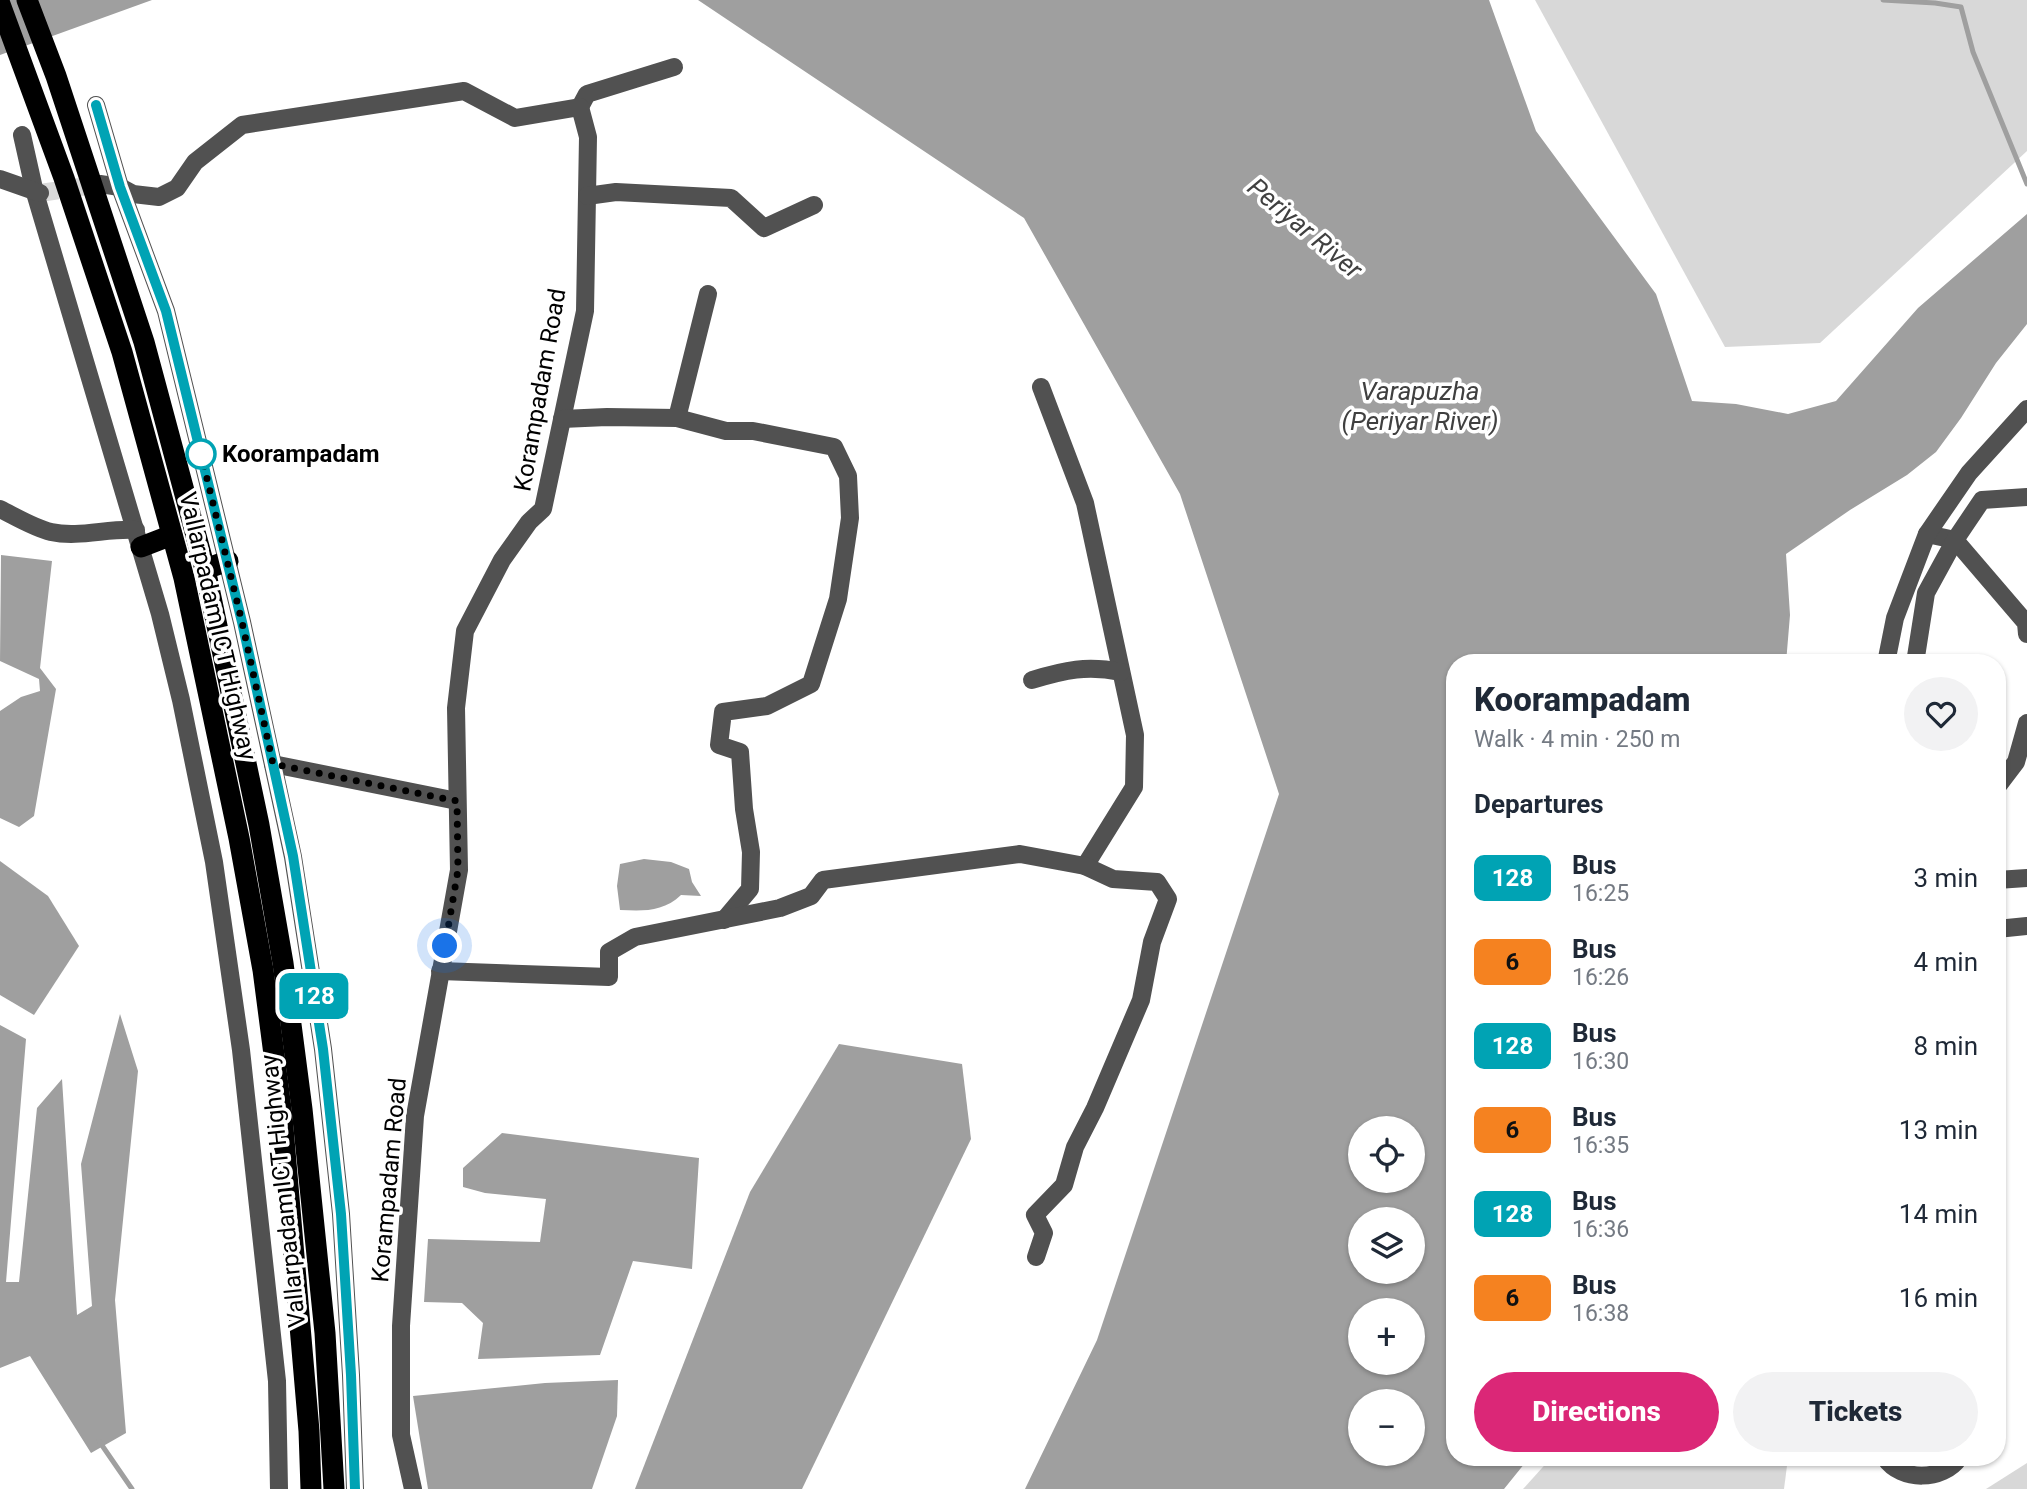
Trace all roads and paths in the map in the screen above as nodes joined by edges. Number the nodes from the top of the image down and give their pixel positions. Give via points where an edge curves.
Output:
1 (27, 0) edge
2 (0, 4) edge
3 (674, 67) dead end
4 (96, 105) dead end
5 (580, 107) junction
6 (22, 135) dead end
7 (0, 179) edge
8 (100, 184) tunnel mouth
9 (120, 187) junction
10 (38, 192) junction
11 (587, 196) junction
12 (814, 205) dead end
13 (708, 294) dead end
14 (1041, 387) dead end
15 (2027, 409) edge
16 (677, 418) junction
17 (562, 419) junction
18 (2027, 497) edge
19 (0, 509) edge
20 (1927, 534) junction
21 (172, 536) junction
22 (139, 539) junction
23 (1955, 540) junction
24 (228, 561) junction
25 (205, 569) junction
26 (2027, 634) edge
27 (1888, 654) edge
28 (1916, 654) edge
29 (1121, 672) junction
30 (1031, 680) dead end
31 (2027, 723) edge
32 (273, 764) junction
33 (2006, 775) edge
34 (457, 801) junction
35 (1085, 866) junction
36 (2027, 878) edge
37 (2006, 879) edge
38 (724, 920) junction
39 (2027, 926) edge
40 (2006, 928) edge
41 (440, 971) junction
42 (1036, 1257) dead end
43 (1892, 1466) edge
44 (1949, 1466) edge
45 (1907, 1481) edge
46 (1926, 1483) edge
47 (279, 1489) edge
48 (311, 1489) edge
49 (334, 1489) edge
50 (355, 1489) edge
51 (414, 1489) edge

1 - 25 highway, Vallarpadam ICT Highway via 144,342
2 - 21 highway, Vallarpadam ICT Highway via 122,352
3 - 5 street via 587,94
4 - 9 street
5 - 9 street via 515,118 464,91 242,125 195,162 177,188 159,197 133,194
5 - 11 street, Korampadam Road via 588,137
6 - 10 street
7 - 10 street
8 - 9 street
9 - 24 street via 166,311
10 - 22 street
11 - 12 street via 615,192 731,198 764,228
11 - 17 street, Korampadam Road via 584,311
13 - 16 street
14 - 29 street via 1085,503
15 - 20 street via 1969,473
16 - 17 street
16 - 38 street via 726,431 753,431 834,447 848,476 850,518 838,599 811,684 767,706 723,712 719,745 740,752 751,852 750,889
17 - 34 street, Korampadam Road via 543,509 502,560 465,631 456,708
18 - 23 street via 1982,500
19 - 22 street via 51,532 89,534 117,529
20 - 23 street
20 - 27 street via 1895,618
21 - 22 highway
21 - 48 highway, Vallarpadam ICT Highway via 239,838 263,970 282,1116
22 - 47 street via 181,700 222,916 277,1381
23 - 26 street via 2026,623
23 - 28 street via 1926,593
24 - 25 highway
24 - 32 street
25 - 49 highway, Vallarpadam ICT Highway via 283,963 325,1333
29 - 30 street via 1096,667
29 - 35 street via 1135,735 1134,786
31 - 33 street via 2016,762
32 - 34 street
32 - 50 street via 293,856 323,1049 341,1214
34 - 41 street, Korampadam Road via 458,870
35 - 38 street via 1020,854 823,880 811,896
35 - 42 street via 1113,879 1157,882 1168,899 1152,942 1141,1000 1075,1147 1064,1185 1035,1215 1044,1233
36 - 37 street
38 - 41 street via 635,937 609,952 609,977
39 - 40 street
41 - 51 street, Korampadam Road via 415,1116 401,1326 401,1435
43 - 45 street
44 - 46 street
45 - 46 street

